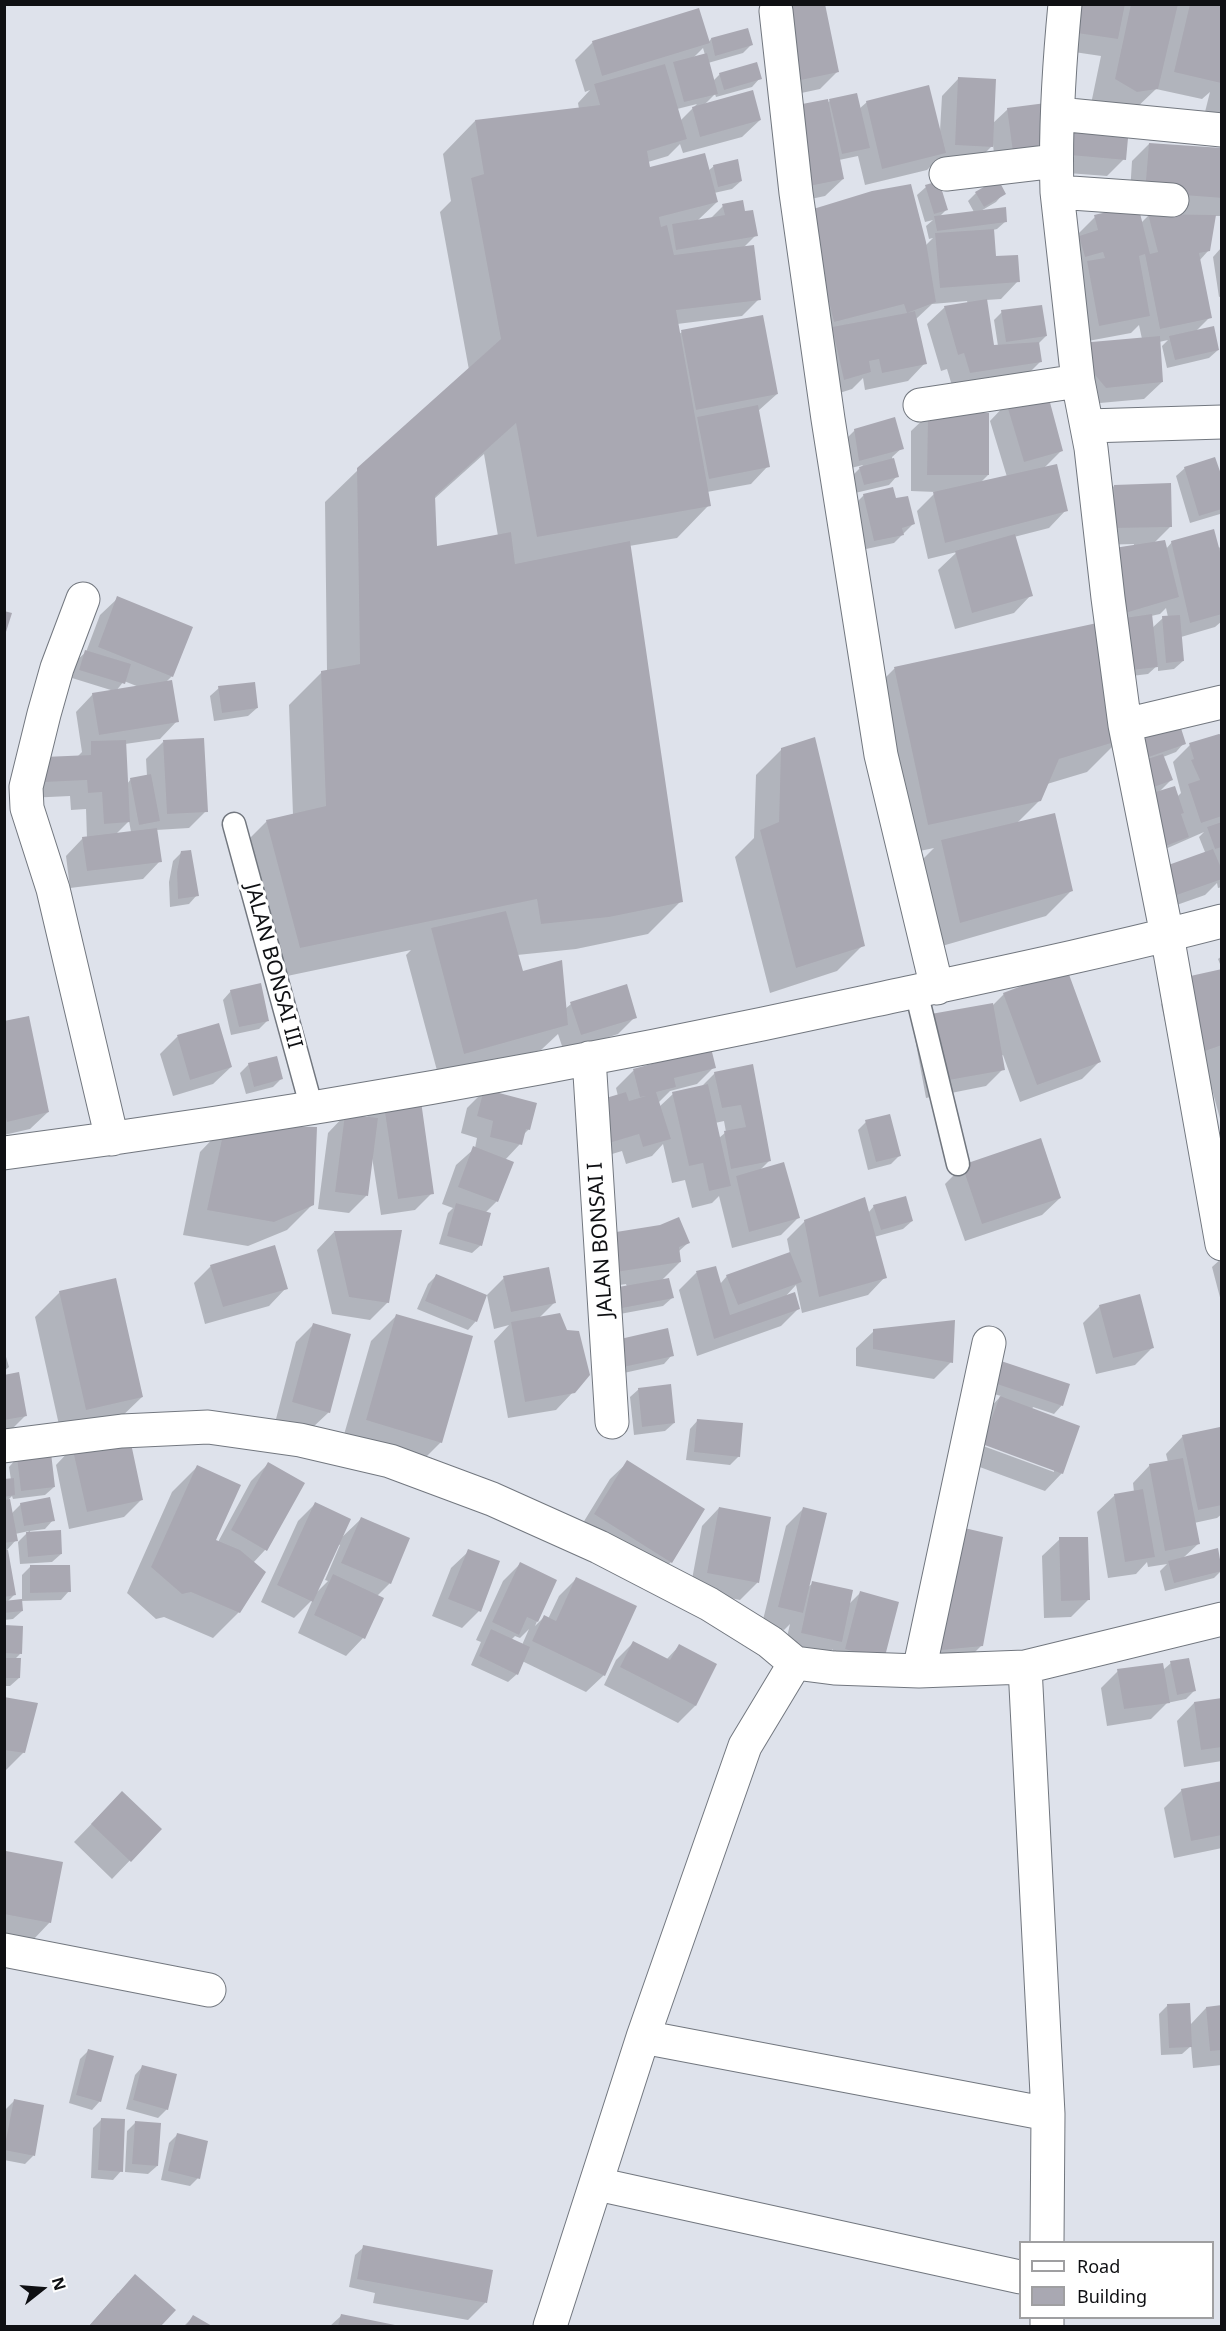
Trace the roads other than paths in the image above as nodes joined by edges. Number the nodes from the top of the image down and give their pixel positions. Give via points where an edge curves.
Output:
1 (1065, 4) edge
2 (776, 11) dead end
3 (1058, 114) junction
4 (1221, 130) edge
5 (946, 174) dead end
6 (1056, 176) junction
7 (1172, 200) dead end
8 (1078, 381) junction
9 (920, 405) dead end
10 (1221, 422) edge
11 (1088, 426) junction
12 (83, 599) dead end
13 (1221, 702) edge
14 (1125, 724) junction
15 (16, 795) edge
16 (234, 824) dead end
17 (1221, 921) edge
18 (1167, 935) junction
19 (926, 989) junction
20 (589, 1058) junction
21 (312, 1109) junction
22 (112, 1139) junction
23 (4, 1153) edge
24 (958, 1164) dead end
25 (1221, 1244) edge
26 (989, 1343) dead end
27 (612, 1422) dead end
28 (4, 1446) edge
29 (1221, 1619) edge
30 (795, 1663) junction
31 (1025, 1667) junction
32 (919, 1671) junction
33 (4, 1950) edge
34 (209, 1990) dead end
35 (643, 2037) junction
36 (1048, 2114) junction
37 (597, 2184) junction
38 (1047, 2241) edge
39 (1019, 2277) edge
40 (550, 2326) edge

1 - 3 street
2 - 19 street via 796,193 828,419 881,755
3 - 4 street
3 - 6 street
5 - 6 street
6 - 7 street
6 - 8 street
8 - 9 street
8 - 11 street
10 - 11 street
11 - 14 street
12 - 15 street
13 - 14 street
14 - 18 street
15 - 22 street via 53,889
16 - 21 lane, JALAN BONSAI III
17 - 18 street
18 - 19 street
18 - 25 street
19 - 20 street
19 - 24 lane
20 - 21 street
20 - 27 street, JALAN BONSAI I
21 - 22 street
22 - 23 street
26 - 32 street
28 - 30 street via 122,1431 208,1427 300,1440 390,1461 492,1499 599,1547 709,1604 770,1642
29 - 31 street
30 - 32 street
30 - 35 street via 746,1746
31 - 32 street
31 - 36 street
33 - 34 street
35 - 36 street
35 - 37 street
36 - 38 street
37 - 39 street
37 - 40 street

